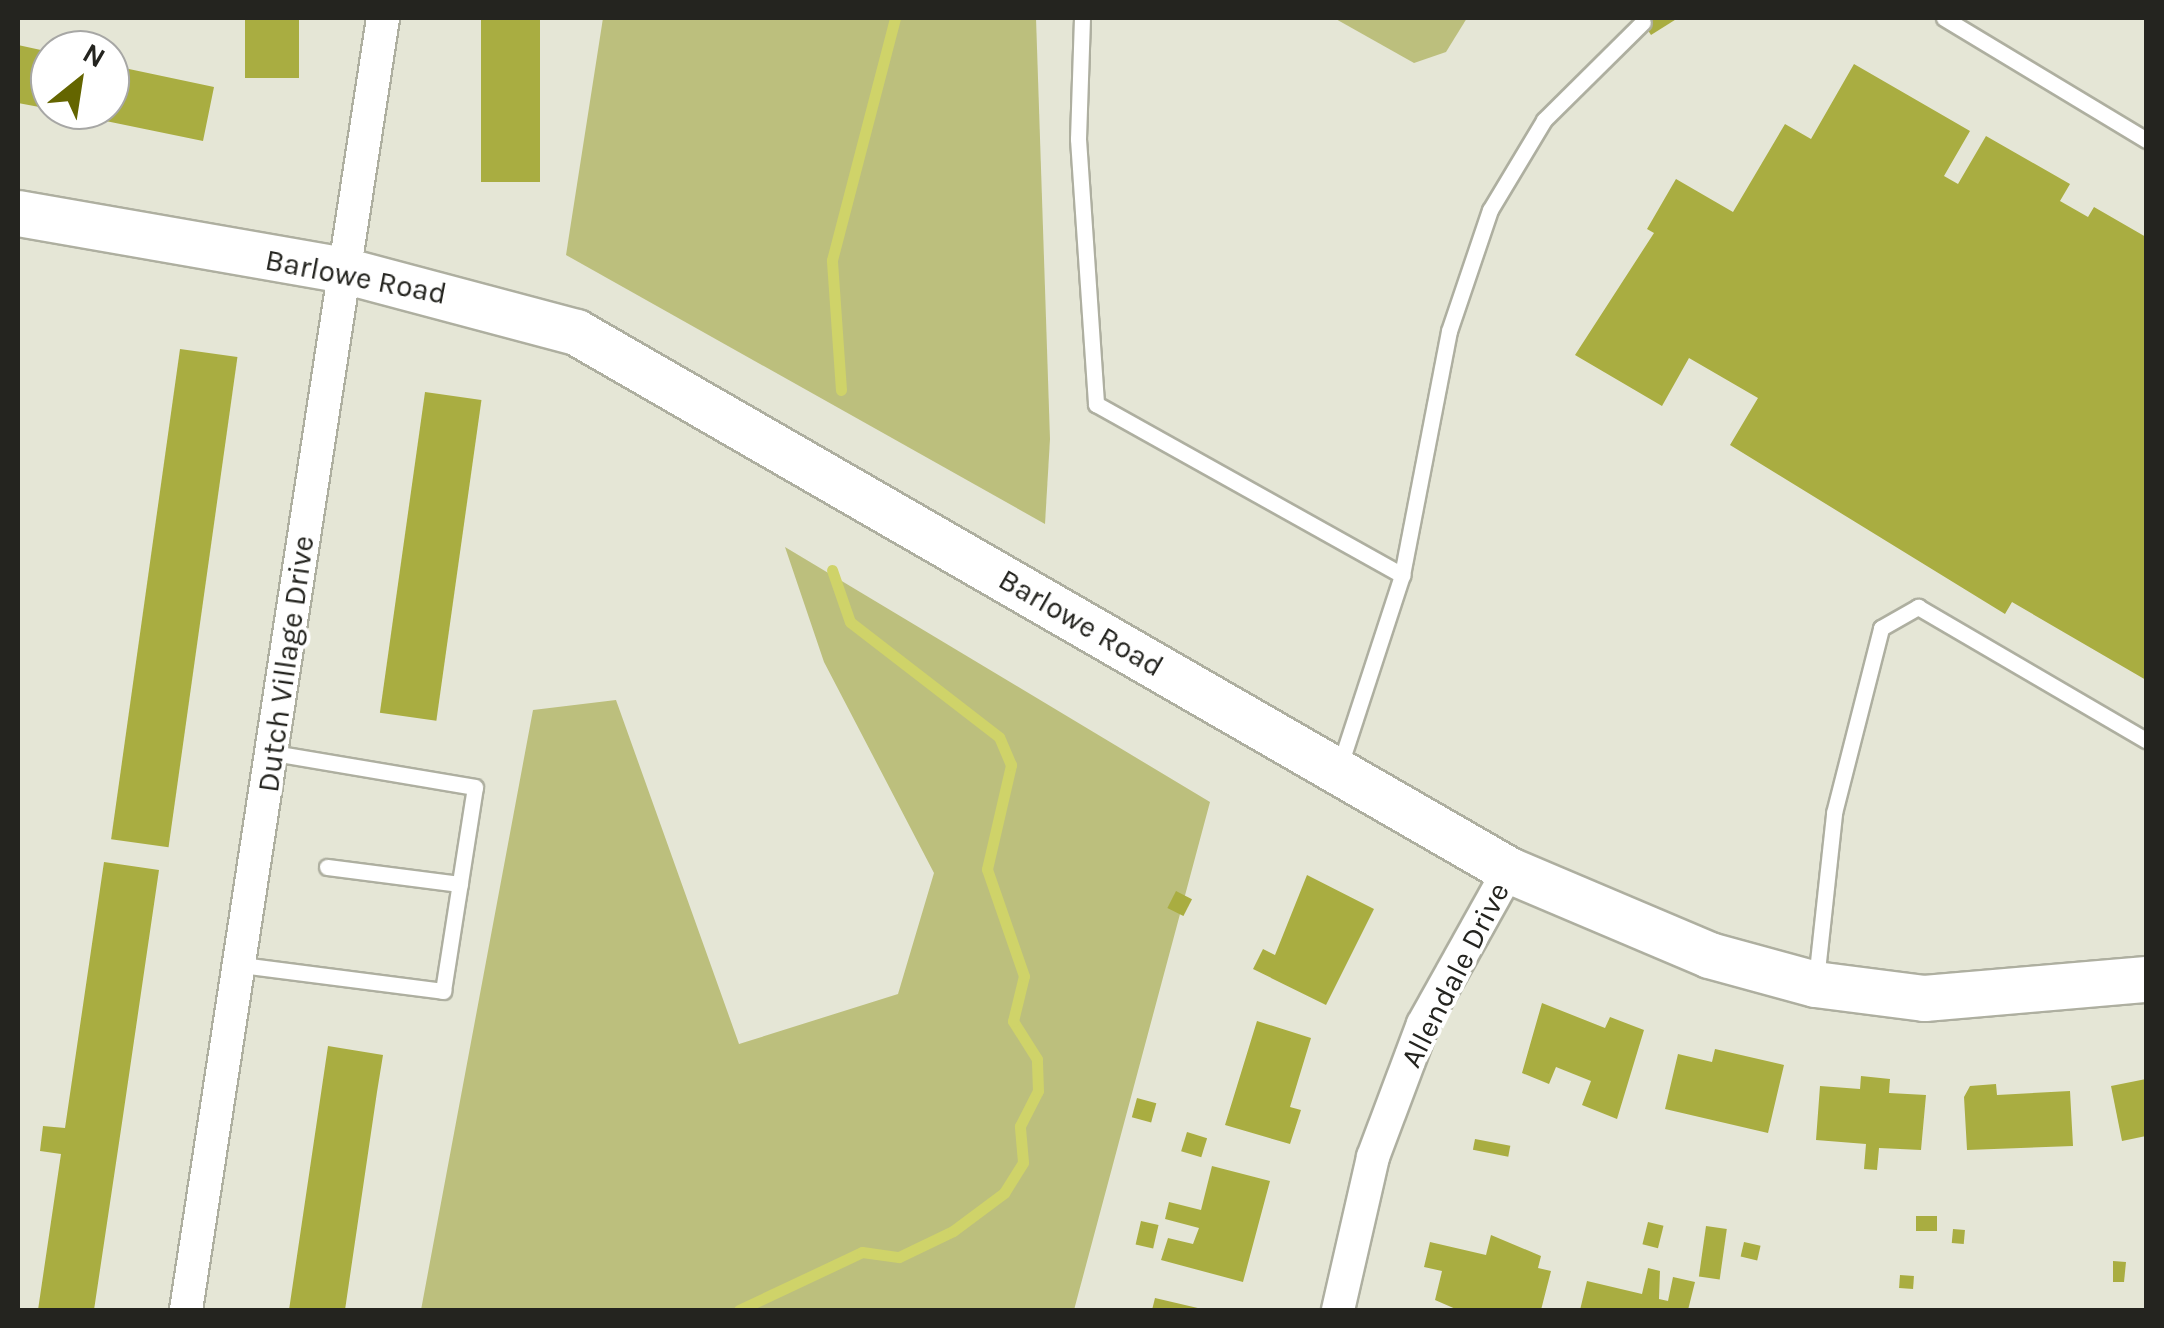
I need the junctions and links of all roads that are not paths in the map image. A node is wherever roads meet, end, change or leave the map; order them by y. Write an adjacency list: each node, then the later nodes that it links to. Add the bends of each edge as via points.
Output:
1 (383, 18): 7 (street, Dutch Village Drive)
2 (1082, 18): 8 (lane, via 1078,139 1096,404)
3 (1944, 18): 5 (lane)
4 (1643, 22): 8 (lane, via 1544,120 1490,210 1450,331)
5 (2146, 140)
6 (18, 212): 7 (street, Barlowe Road)
7 (343, 270): 10 (street, Dutch Village Drive); 11 (street, Barlowe Road, via 576,332)
8 (1402, 575): 11 (lane)
9 (2146, 740): 17 (lane, via 1918,607 1880,628 1834,813)
10 (273, 753): 14 (lane, via 475,786); 15 (street, Dutch Village Drive)
11 (1337, 772): 13 (street, Barlowe Road)
12 (328, 867): 14 (lane)
13 (1509, 870): 17 (street, Barlowe Road, via 1622,924); 19 (street, Allendale Drive, via 1423,1024 1373,1157)
14 (460, 884): 15 (lane, via 443,990)
15 (241, 965): 18 (street, Dutch Village Drive)
16 (2146, 979): 17 (street, Barlowe Road, via 1924,998)
17 (1815, 984)
18 (186, 1310)
19 (1338, 1310)

